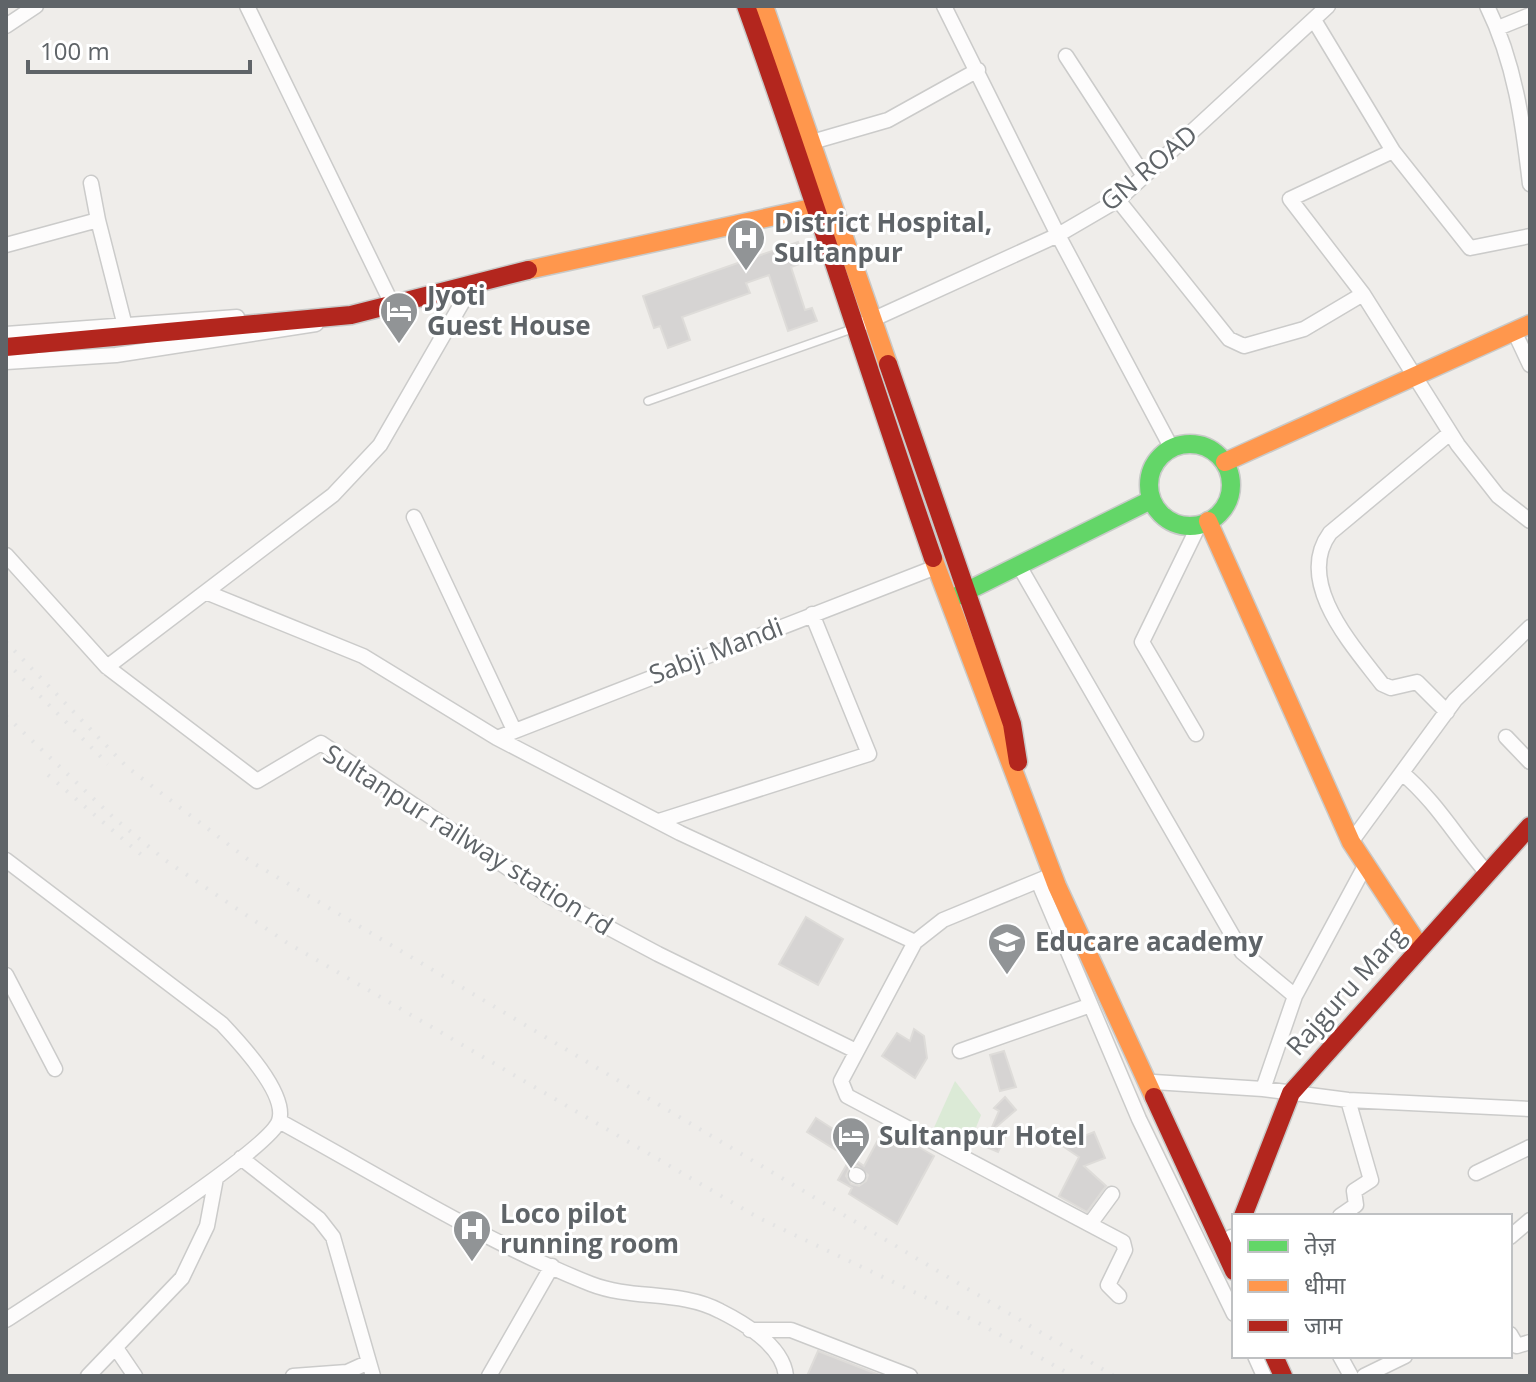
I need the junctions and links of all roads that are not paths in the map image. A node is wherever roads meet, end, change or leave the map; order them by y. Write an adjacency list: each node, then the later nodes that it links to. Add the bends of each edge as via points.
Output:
1 (36, 6): 10 (street)
2 (247, 6): 28 (street)
3 (746, 6): 15 (street)
4 (764, 6): 15 (street)
5 (944, 6): 13 (street)
6 (1328, 6): 9 (street, GN ROAD)
7 (1487, 6): 11 (street)
8 (1530, 15): 11 (street)
9 (1314, 20): 16 (street); 17 (street, GN ROAD)
10 (6, 26)
11 (1498, 28): 14 (street)
12 (1066, 56): 17 (street)
13 (978, 70): 15 (street, via 888,120); 23 (street)
14 (1525, 98): 19 (street)
15 (805, 144): 21 (street); 30 (street)
16 (1393, 151): 24 (street, via 1470,248); 27 (street, via 1290,199)
17 (1144, 176): 20 (street, GN ROAD)
18 (91, 183): 22 (street)
19 (1530, 184)
20 (1118, 200): 23 (street, GN ROAD); 27 (street, via 1229,339 1244,346 1304,329)
21 (816, 207): 26 (street); 32 (street)
22 (98, 220): 25 (street); 31 (street)
23 (1058, 235): 30 (street, GN ROAD); 41 (street)
24 (1530, 236)
25 (6, 245)
26 (474, 282): 28 (street); 51 (street, via 380,445 333,495)
27 (1363, 294): 38 (street)
28 (393, 306): 29 (street)
29 (351, 315): 31 (street, via 318,310); 35 (street); 36 (street, via 302,328 168,348)
30 (872, 320): 32 (street, GN ROAD); 50 (street)
31 (125, 326): 34 (street)
32 (853, 328): 39 (lane); 49 (street)
33 (1522, 328): 37 (street); 38 (street)
34 (6, 334)
35 (6, 347)
36 (6, 362)
37 (1530, 365)
38 (1418, 378): 40 (street); 42 (street)
39 (648, 401)
40 (1450, 433): 45 (street, via 1498,496); 56 (street, via 1330,533 1319,567 1323,592 1382,684 1391,688 1417,682)
41 (1171, 447): 42 (street, via 1191,443 1211,448); 43 (street, via 1156,460 1148,479)
42 (1225, 462): 46 (street, via 1232,481 1229,500 1217,517)
43 (1151, 500): 46 (street, via 1162,516 1180,525); 48 (street)
44 (414, 517): 57 (street)
45 (1530, 521)
46 (1204, 523): 58 (street, via 1142,642); 66 (street)
47 (6, 555): 55 (street, Sultanpur railway station rd)
48 (1018, 564): 50 (street); 74 (street, via 1242,952)
49 (936, 567): 52 (street); 53 (street, Sabji Mandi)
50 (966, 591): 52 (street); 63 (street, via 1012,724)
51 (208, 593): 55 (street); 60 (street, via 363,656)
52 (948, 601): 63 (street)
53 (812, 614): 57 (street, Sabji Mandi); 64 (street, via 869,754)
54 (1530, 627): 56 (street, via 1481,671)
55 (107, 667): 76 (street, Sultanpur railway station rd, via 257,781 321,743 551,897)
56 (1447, 712): 62 (street)
57 (514, 730): 60 (street, Sabji Mandi)
58 (1196, 734)
59 (1506, 737): 61 (street)
60 (497, 738): 64 (street)
61 (1530, 762)
62 (1402, 773): 66 (street); 69 (street, via 1433,802)
63 (1024, 795): 70 (street)
64 (659, 821): 71 (street)
65 (1530, 826): 69 (street, Rajguru Marg)
66 (1351, 842): 68 (street)
67 (6, 860): 84 (street, via 222,1024 250,1053 280,1105)
68 (1365, 866): 72 (street); 74 (street)
69 (1487, 873): 72 (street, Rajguru Marg)
70 (1049, 881): 71 (street, via 943,920); 75 (street); 79 (street, via 1065,880); 97 (street)
71 (915, 942): 76 (street)
72 (1420, 947): 81 (street, Rajguru Marg)
73 (6, 975): 78 (street)
74 (1295, 996): 80 (street)
75 (1088, 1006): 77 (street); 99 (street)
76 (856, 1051): 93 (street, via 841,1081 847,1096)
77 (960, 1051)
78 (55, 1069)
79 (1154, 1082): 80 (street); 95 (street)
80 (1263, 1089): 81 (street)
81 (1291, 1093): 82 (street); 90 (street, Rajguru Marg)
82 (1348, 1100): 83 (street); 91 (street, via 1371,1180 1354,1191 1354,1208)
83 (1529, 1111)
84 (279, 1121): 86 (street); 96 (street)
85 (1530, 1147): 87 (street)
86 (241, 1158): 88 (street); 107 (street, via 319,1219 333,1237)
87 (1476, 1173)
88 (216, 1178): 100 (street); 104 (street, via 207,1226 182,1278)
89 (1112, 1194): 93 (street)
90 (1244, 1214)
91 (1344, 1214)
92 (1530, 1220): 94 (street)
93 (1090, 1224): 98 (street, via 1126,1246 1108,1285)
94 (1512, 1235)
95 (1232, 1238)
96 (552, 1266): 101 (street, via 620,1294 700,1302); 111 (street)
97 (1232, 1267)
98 (1119, 1296)
99 (1232, 1310)
100 (6, 1320)
101 (750, 1330): 112 (street, via 779,1353); 113 (street, via 791,1330)
102 (1512, 1337): 103 (street, via 1517,1346)
103 (1530, 1342)
104 (116, 1348): 108 (street); 109 (street)
105 (1341, 1358): 114 (street)
106 (1401, 1358): 115 (street)
107 (371, 1369): 110 (street)
108 (88, 1376)
109 (135, 1376)
110 (293, 1376)
111 (489, 1376)
112 (786, 1376)
113 (910, 1376)
114 (1351, 1376)
115 (1364, 1376)

